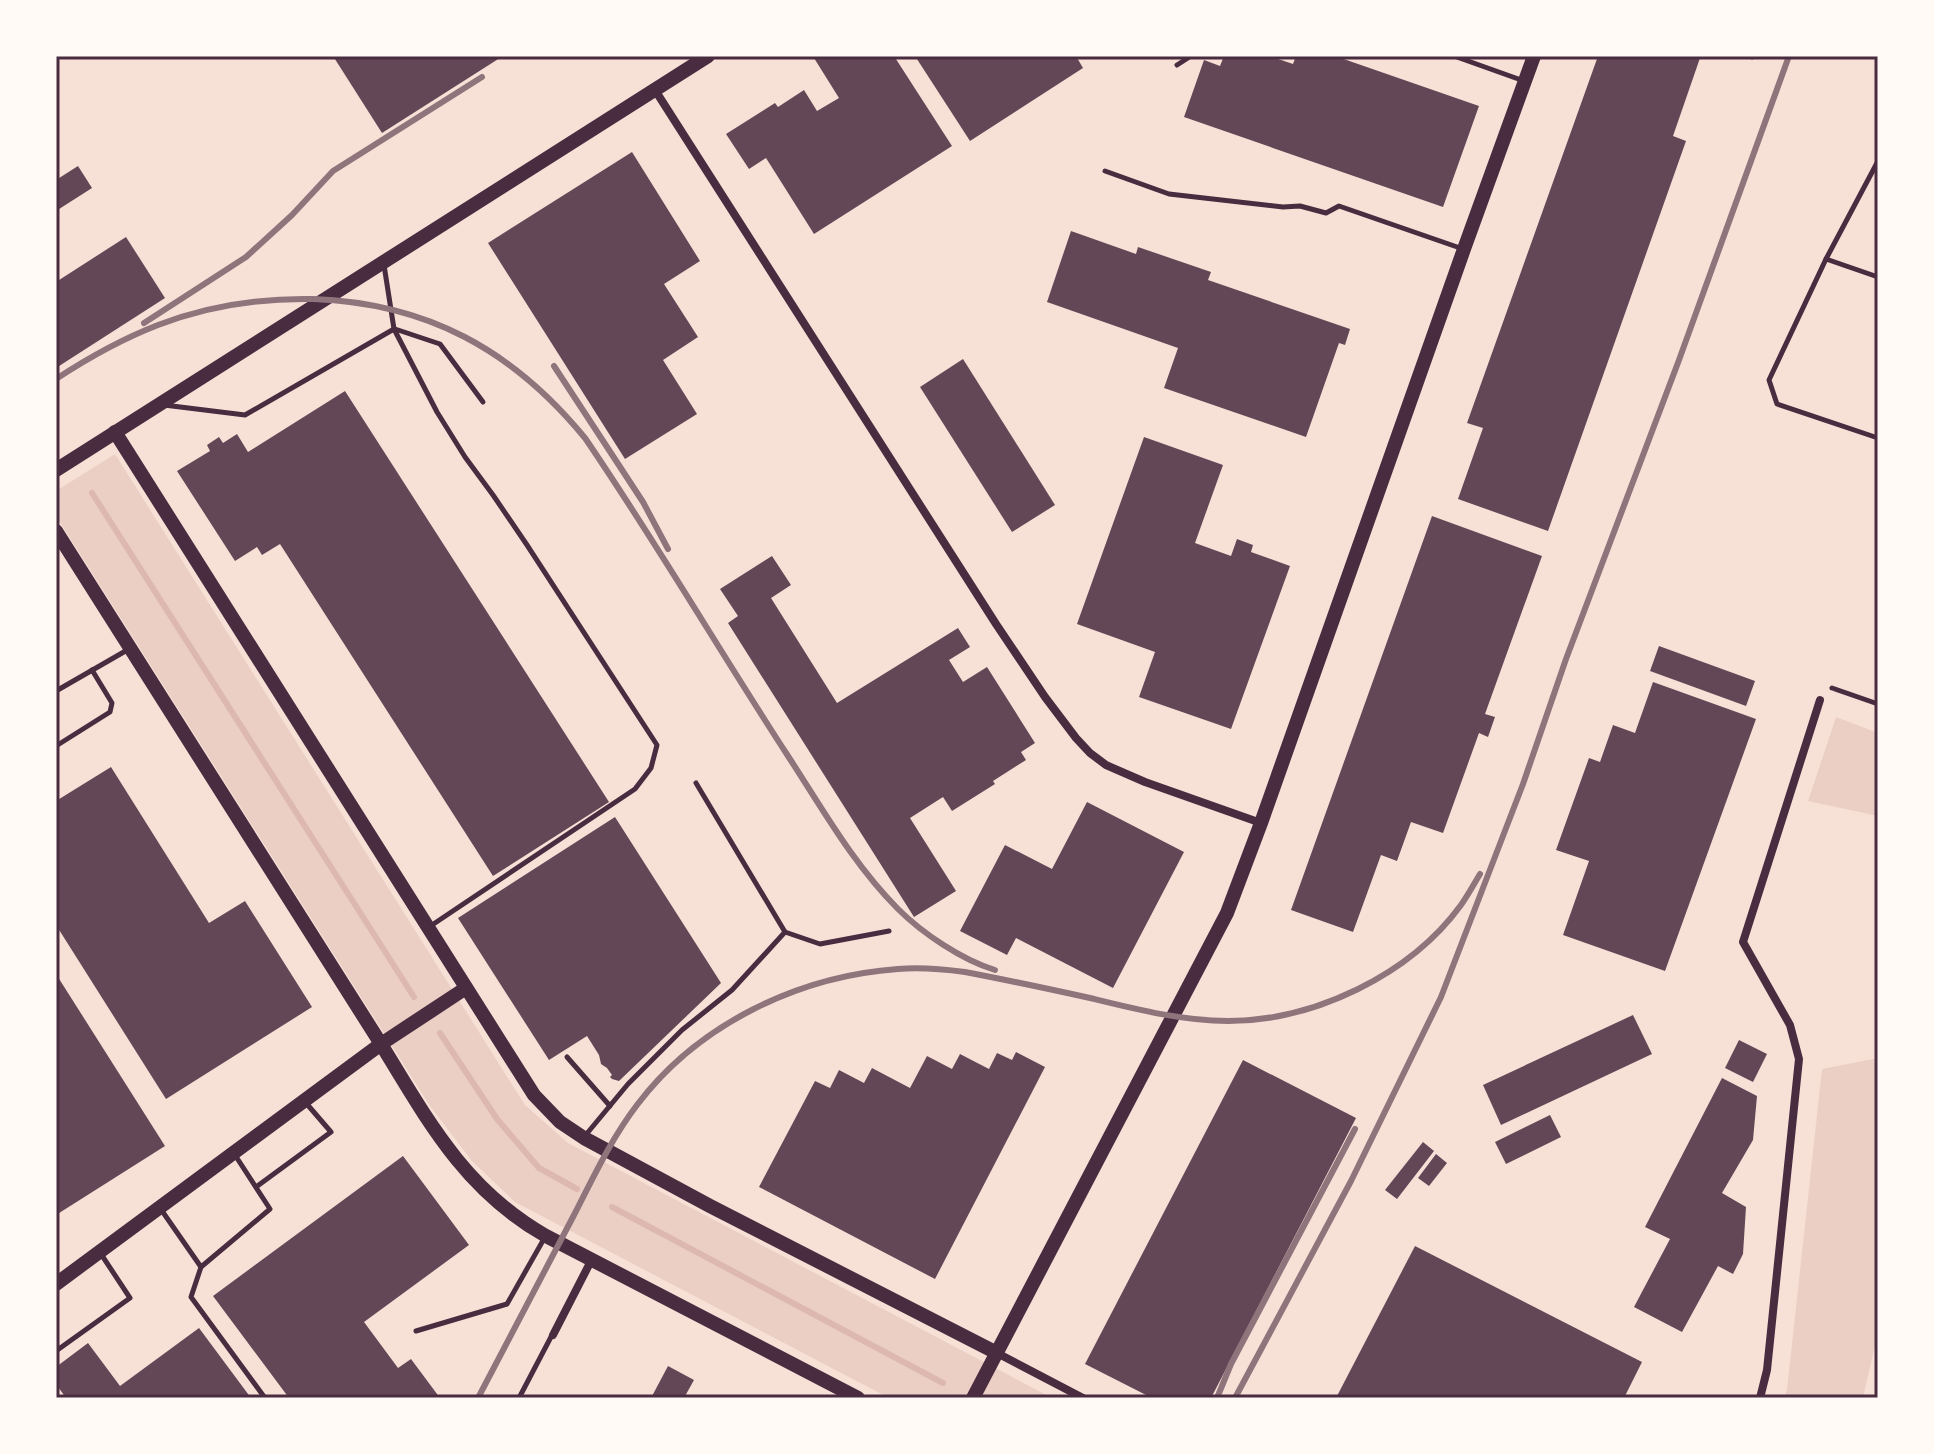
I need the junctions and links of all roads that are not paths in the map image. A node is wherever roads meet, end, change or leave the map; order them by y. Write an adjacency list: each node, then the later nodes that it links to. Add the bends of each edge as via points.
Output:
1 (708, 56): 7 (street)
2 (1191, 56): 5 (lane)
3 (1454, 56): 6 (lane)
4 (1534, 56): 6 (street)
5 (1177, 65)
6 (1525, 81): 10 (street)
7 (655, 90): 12 (street); 29 (street, via 996,624 1076,738 1106,765)
8 (1878, 161): 11 (lane)
9 (1105, 171): 10 (lane, via 1169,194 1326,213 1339,206)
10 (1464, 249): 29 (street)
11 (1826, 259): 13 (lane); 18 (lane, via 1769,380 1777,404)
12 (384, 262): 14 (lane); 16 (street)
13 (1878, 277)
14 (394, 329): 15 (lane, via 440,344); 16 (lane, via 245,415); 30 (lane, via 458,446 657,745 651,768 635,789)
15 (483, 402)
16 (159, 405): 17 (street)
17 (115, 432): 19 (street); 30 (street)
18 (1878, 438)
19 (56, 470)
20 (56, 531): 21 (street)
21 (130, 648): 22 (lane); 34 (street)
22 (92, 670): 24 (lane); 27 (lane, via 112,703 110,712)
23 (1832, 688): 26 (lane)
24 (56, 691)
25 (1820, 700): 56 (street, via 1743,942 1790,1025 1799,1059)
26 (1878, 704)
27 (56, 746)
28 (696, 783): 32 (lane)
29 (1261, 823): 50 (street, via 1227,913)
30 (428, 927): 33 (street)
31 (889, 931): 32 (lane, via 820,944)
32 (785, 932): 37 (lane)
33 (466, 988): 34 (street); 38 (street, via 534,1095)
34 (381, 1044): 36 (street); 42 (street, via 456,1161 506,1210)
35 (567, 1057): 37 (lane)
36 (304, 1101): 39 (street); 40 (lane, via 331,1132)
37 (610, 1106): 38 (lane)
38 (584, 1138): 50 (street)
39 (234, 1153): 40 (lane); 41 (street)
40 (256, 1187): 45 (lane, via 270,1209)
41 (160, 1207): 43 (street); 45 (lane)
42 (546, 1236): 44 (street); 47 (lane, via 507,1304)
43 (100, 1251): 46 (street); 49 (lane, via 130,1298)
44 (592, 1259): 48 (street); 53 (street)
45 (201, 1267): 51 (lane, via 191,1297)
46 (56, 1284)
47 (416, 1331)
48 (553, 1335): 52 (lane)
49 (56, 1351)
50 (997, 1353): 54 (street); 55 (street)
51 (265, 1398)
52 (519, 1398)
53 (858, 1398)
54 (973, 1398)
55 (1083, 1398)
56 (1760, 1398)

